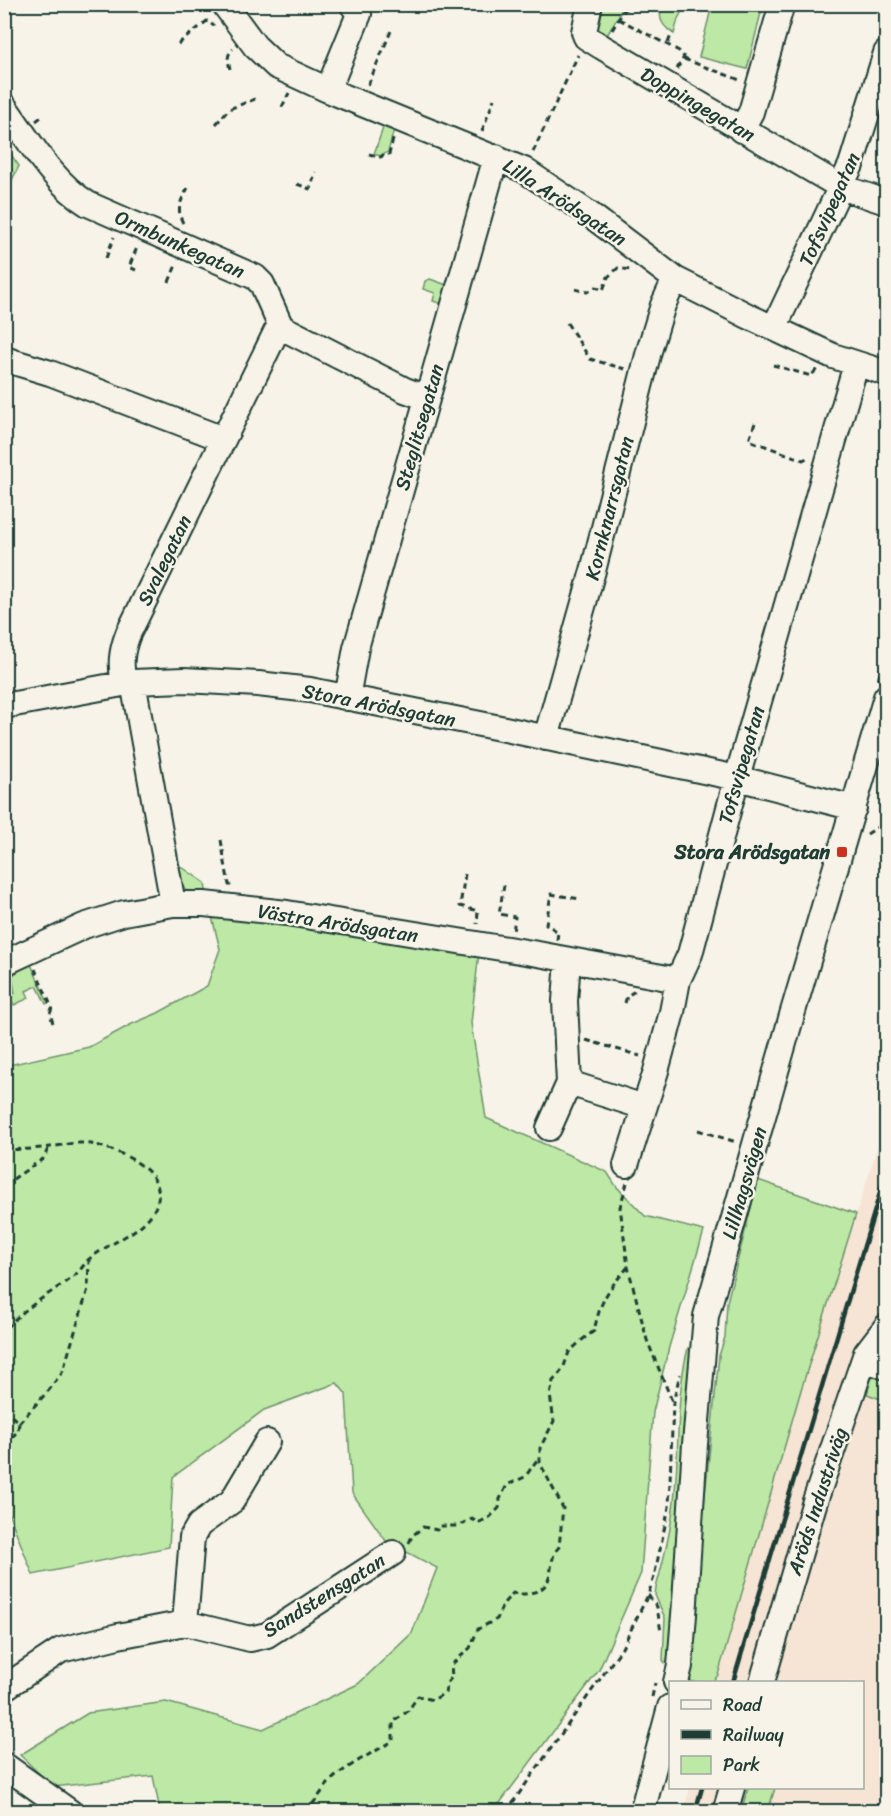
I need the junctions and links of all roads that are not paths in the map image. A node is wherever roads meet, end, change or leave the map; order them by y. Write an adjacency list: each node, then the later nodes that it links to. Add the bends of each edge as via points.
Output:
1 (224, 4): 6 (street, Lilla Arödsgatan, via 255,46 276,66)
2 (352, 4): 6 (street, via 359,14)
3 (590, 4): 8 (street, Doppingegatan, via 584,32 594,42)
4 (782, 4): 8 (street, via 759,87)
5 (886, 52): 10 (street, Tofsvipegatan, via 852,165)
6 (328, 90): 9 (street, Lilla Arödsgatan)
7 (4, 106): 13 (street, Ormbunkegatan, via 73,194 255,277)
8 (741, 130): 10 (street, Doppingegatan)
9 (486, 153): 12 (street, Lilla Arödsgatan, via 524,170); 18 (street, Steglitsegatan)
10 (841, 187): 11 (street, Doppingegatan); 14 (street, Tofsvipegatan)
11 (886, 202)
12 (675, 279): 14 (street, Lilla Arödsgatan); 24 (street, Kornknarrsgatan, via 663,305 643,374)
13 (281, 327): 18 (street); 19 (street, Svalegatan)
14 (774, 328): 16 (street, Lilla Arödsgatan)
15 (4, 359): 19 (street, via 50,372)
16 (856, 364): 17 (street, Lilla Arödsgatan); 25 (street, Tofsvipegatan)
17 (886, 373)
18 (427, 398): 22 (street, Steglitsegatan, via 356,648)
19 (223, 439): 20 (street, Svalegatan, via 121,652 120,663)
20 (128, 683): 22 (street, Stora Arödsgatan, via 184,680 258,684); 23 (street, Stora Arödsgatan); 27 (street, Svalegatan)
21 (886, 697): 26 (street, Lillhagsvägen)
22 (347, 698): 24 (street, Stora Arödsgatan)
23 (4, 706)
24 (546, 738): 25 (street, Stora Arödsgatan)
25 (737, 778): 26 (street, Stora Arödsgatan); 30 (street, Tofsvipegatan, via 690,954)
26 (854, 808): 41 (street, Lillhagsvägen, via 706,1316 680,1666)
27 (173, 904): 28 (street, Västra Arödsgatan, via 286,914); 29 (street, Västra Arödsgatan, via 106,918)
28 (561, 959): 30 (street, Västra Arödsgatan); 31 (street)
29 (4, 963)
30 (678, 980): 32 (street, Tofsvipegatan)
31 (569, 1083): 32 (street); 33 (street)
32 (644, 1107): 34 (street, Tofsvipegatan)
33 (549, 1128)
34 (626, 1165)
35 (886, 1327): 36 (street, Aröds Industriväg)
36 (864, 1359): 37 (street); 42 (street, Aröds Industriväg, via 815,1501)
37 (886, 1367)
38 (267, 1442): 40 (street, via 232,1501 199,1525 192,1537)
39 (393, 1553): 40 (street, Sandstensgatan, via 267,1635 250,1639)
40 (185, 1623): 43 (street, Sandstensgatan, via 62,1650)
41 (666, 1678)
42 (763, 1681)
43 (4, 1688)
44 (661, 1706): 48 (street)
45 (4, 1765): 47 (street)
46 (732, 1789): 49 (street)
47 (70, 1812)
48 (642, 1812)
49 (725, 1812)

